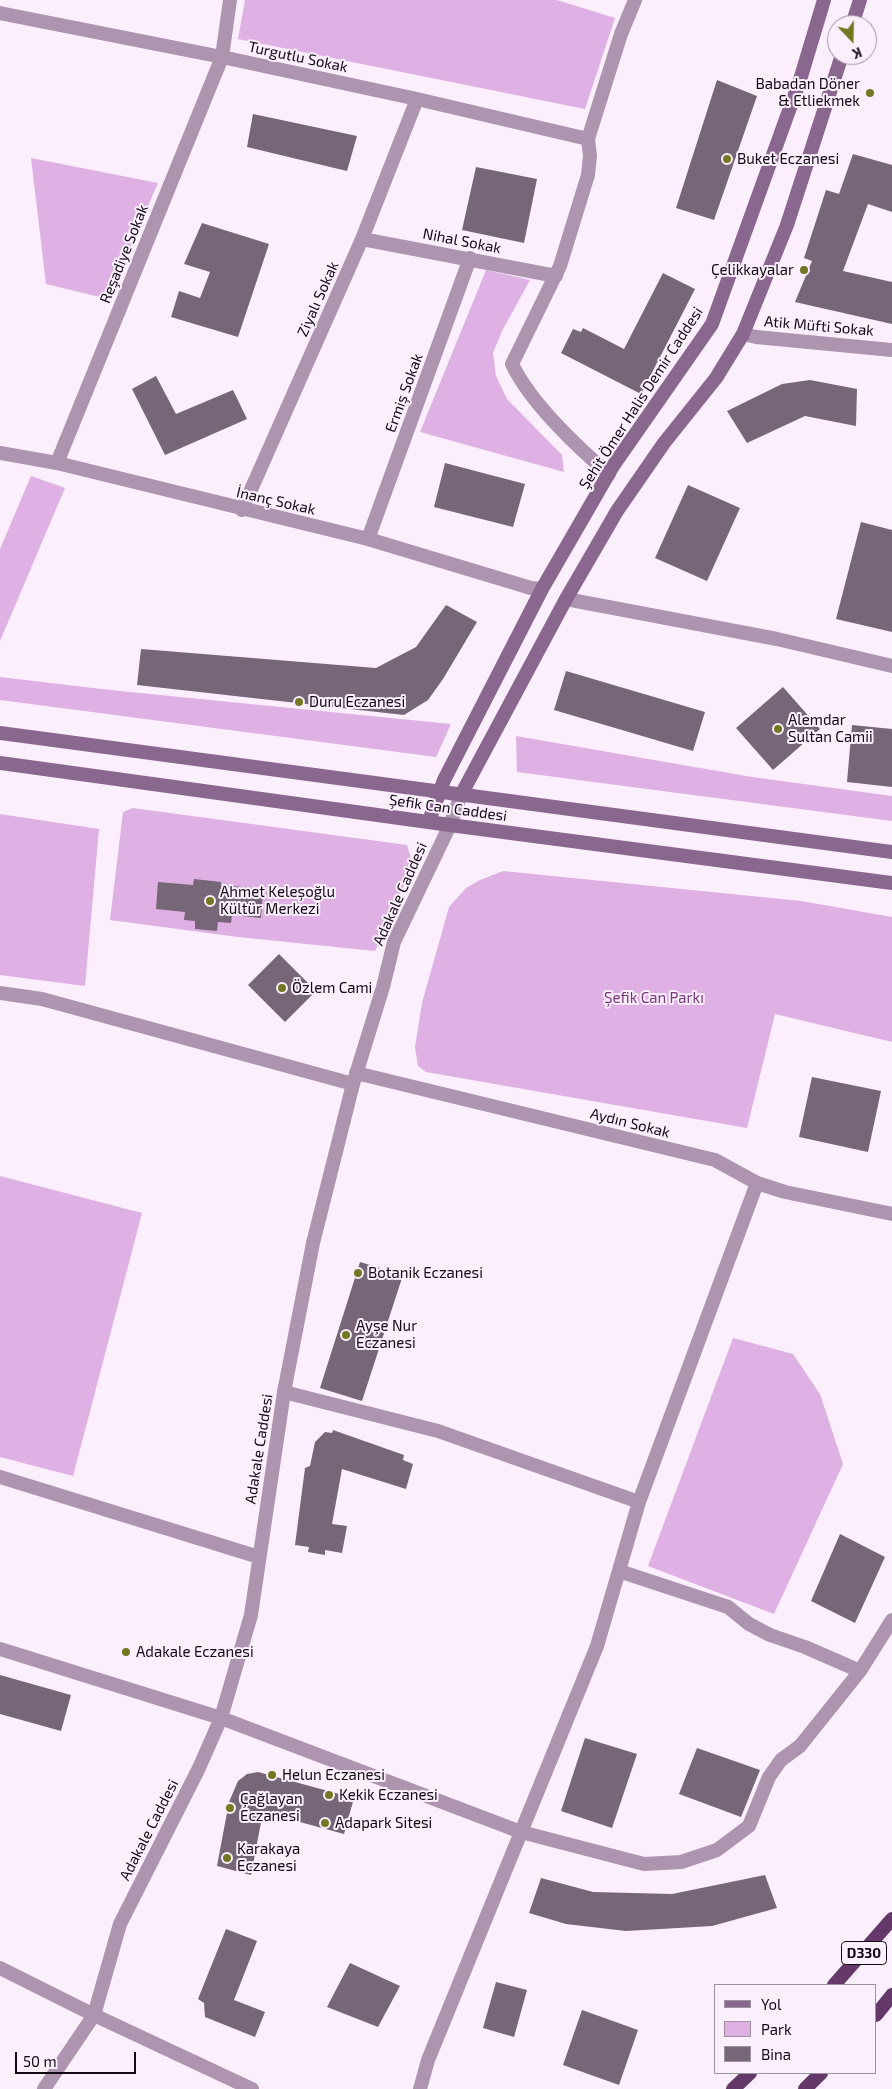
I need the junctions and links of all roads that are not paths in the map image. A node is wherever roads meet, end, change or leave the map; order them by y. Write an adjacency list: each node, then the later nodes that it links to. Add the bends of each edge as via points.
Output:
1 (230, 0): 7 (street, Reşadiye Sokak)
2 (635, 0): 10 (street)
3 (824, 0): 18 (main road, Şehit Ömer Halis Demir Caddesi, via 800,80 712,324)
4 (860, 0): 6 (main road)
5 (0, 14): 7 (street, Turgutlu Sokak)
6 (855, 15)
7 (222, 57): 9 (street, Turgutlu Sokak); 17 (street, Reşadiye Sokak)
8 (839, 65): 14 (main road, via 786,225)
9 (417, 98): 10 (street, Turgutlu Sokak); 11 (street, Ziyalı Sokak)
10 (588, 139): 13 (street, via 588,175)
11 (362, 239): 12 (street, Nihal Sokak); 19 (street, Ziyalı Sokak)
12 (470, 258): 13 (street, Nihal Sokak); 20 (street, Ermiş Sokak)
13 (556, 276): 18 (street, via 512,364 521,382 545,411)
14 (743, 334): 15 (street, Atik Müfti Sokak); 22 (main road, via 716,378 664,443 617,511)
15 (892, 350)
16 (0, 453): 17 (street, İnanç Sokak)
17 (57, 463): 19 (street, İnanç Sokak)
18 (609, 474): 21 (main road, Şehit Ömer Halis Demir Caddesi)
19 (242, 510): 20 (street, İnanç Sokak)
20 (368, 539): 21 (street, İnanç Sokak)
21 (542, 589): 26 (main road, Şehit Ömer Halis Demir Caddesi)
22 (566, 598): 23 (street, via 777,639); 27 (main road)
23 (892, 666)
24 (0, 733): 26 (main road, Şefik Can Caddesi)
25 (0, 763): 28 (main road, Şefik Can Caddesi)
26 (440, 791): 27 (main road, Şefik Can Caddesi); 28 (main road, Şehit Ömer Halis Demir Caddesi)
27 (461, 795): 29 (street, Adakale Caddesi); 30 (main road, Şefik Can Caddesi)
28 (429, 821): 29 (main road, Şefik Can Caddesi)
29 (450, 825): 31 (main road, Şefik Can Caddesi); 33 (street, Adakale Caddesi, via 394,942)
30 (892, 852)
31 (892, 883)
32 (0, 993): 33 (street, Aydın Sokak, via 42,999)
33 (354, 1078): 34 (street, Aydın Sokak, via 715,1160); 38 (street, Adakale Caddesi, via 314,1243)
34 (757, 1183): 35 (street, Aydın Sokak); 40 (street)
35 (874, 1210): 36 (street, Aydın Sokak); 37 (street)
36 (892, 1214)
37 (892, 1225)
38 (284, 1392): 40 (street, via 438,1431); 41 (street, Adakale Caddesi)
39 (0, 1477): 41 (street)
40 (639, 1502): 42 (street)
41 (259, 1557): 46 (street, Adakale Caddesi, via 251,1615)
42 (619, 1571): 45 (street, via 728,1607 770,1635); 47 (street, via 596,1646)
43 (892, 1620): 45 (street)
44 (0, 1649): 46 (street)
45 (860, 1671): 47 (street, via 800,1746 781,1760 769,1777 749,1826 717,1850 681,1862 644,1864)
46 (221, 1718): 47 (street); 53 (street, Adakale Caddesi, via 200,1768 120,1924)
47 (521, 1832): 58 (street, via 428,2060)
48 (892, 1919): 50 (highway, D330)
49 (0, 1968): 53 (street)
50 (835, 1984)
51 (892, 1995): 52 (highway)
52 (877, 2014)
53 (94, 2015): 56 (street, Adakale Caddesi); 57 (street)
54 (749, 2074): 59 (highway)
55 (820, 2074): 60 (highway)
56 (44, 2089)
57 (252, 2089)
58 (420, 2089)
59 (733, 2089)
60 (805, 2089)

